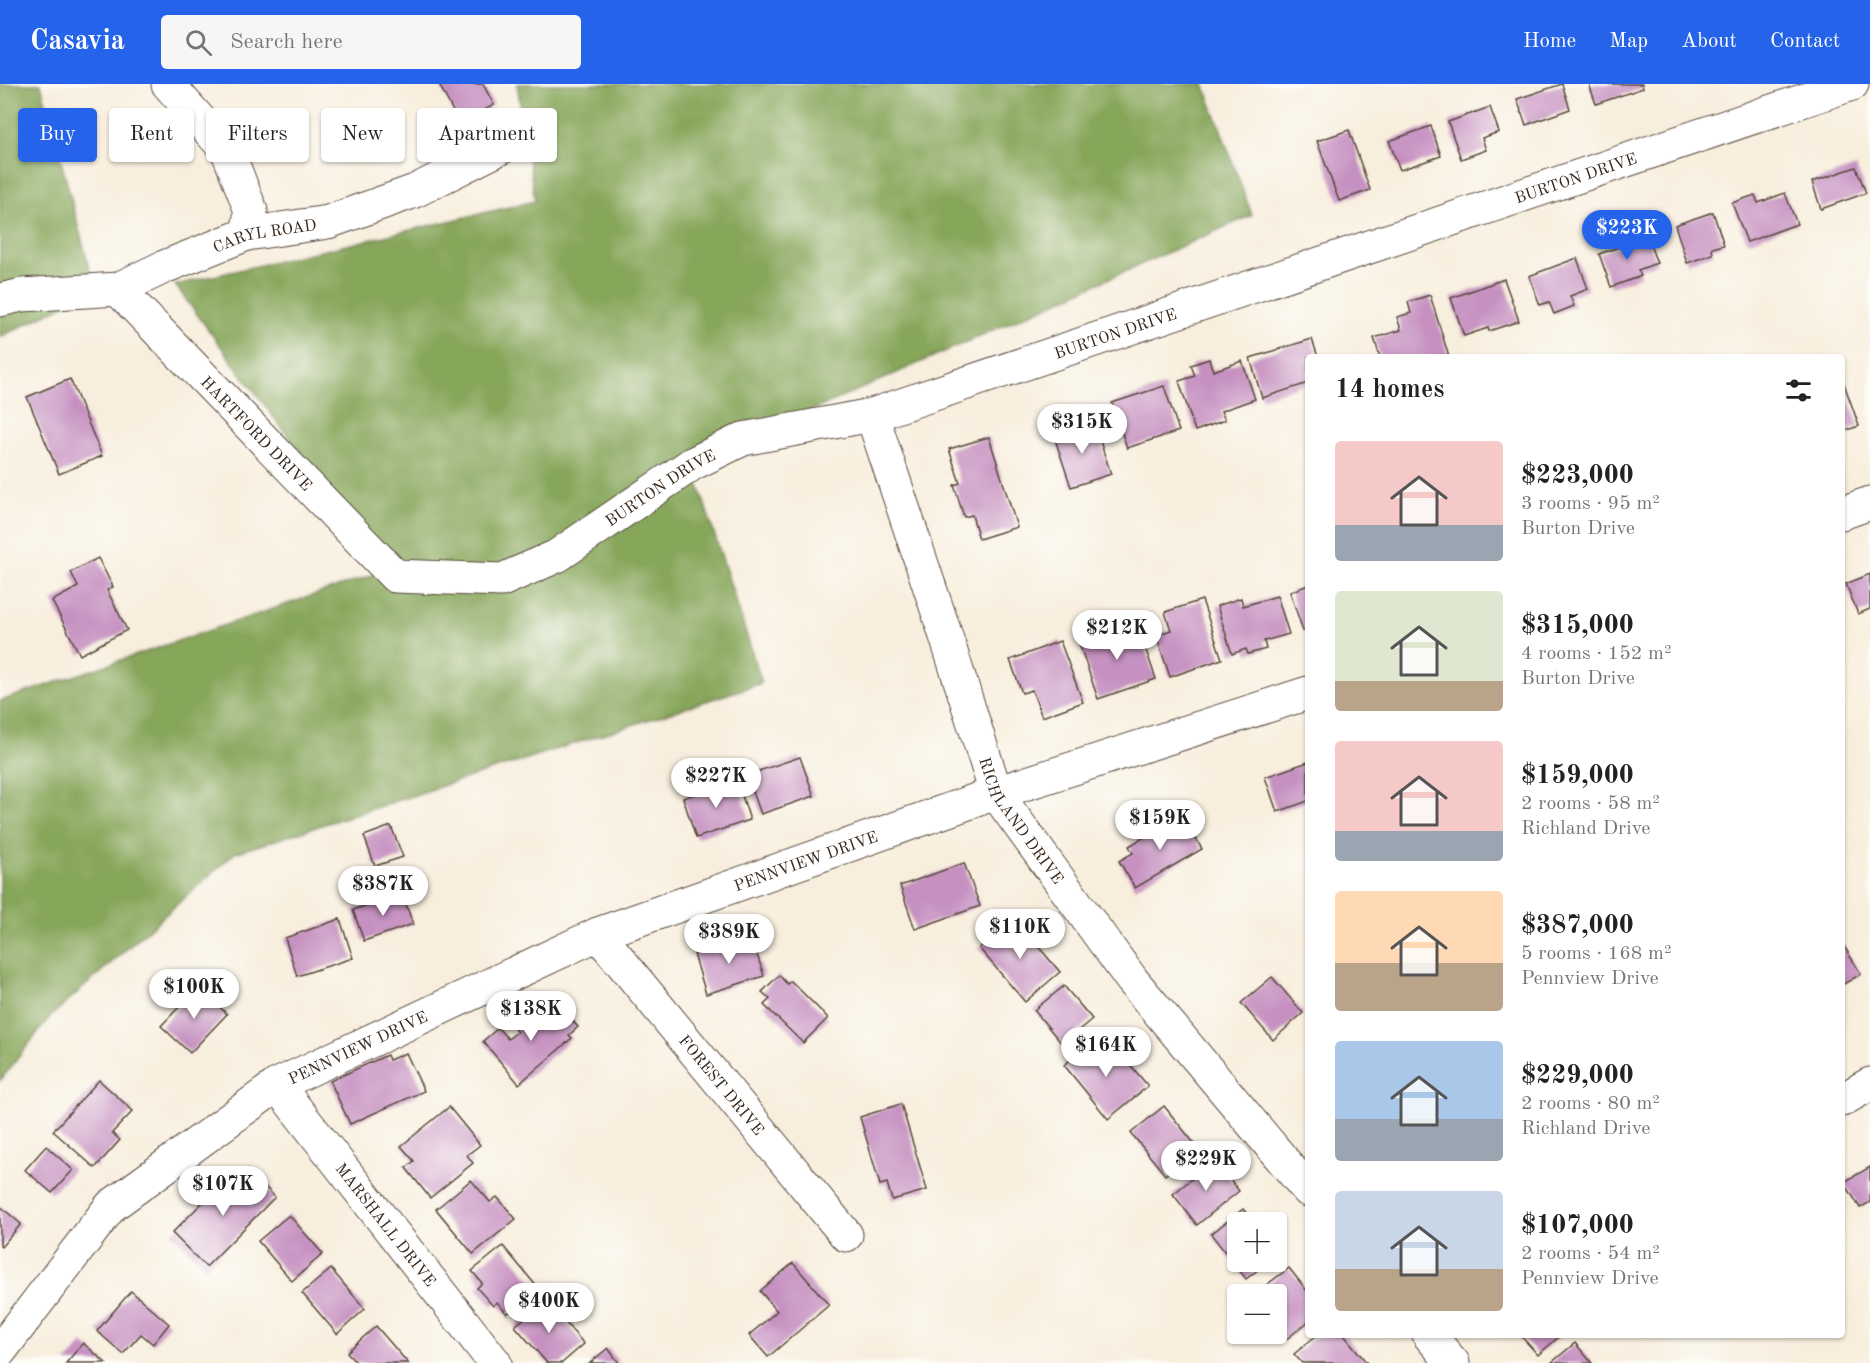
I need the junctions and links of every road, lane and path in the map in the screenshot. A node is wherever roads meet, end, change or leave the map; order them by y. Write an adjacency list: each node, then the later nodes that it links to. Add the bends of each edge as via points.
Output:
1 (168, 84): 4 (street, via 228,152 251,211)
2 (1852, 84): 7 (street, BURTON DRIVE)
3 (472, 162): 4 (street, CARYL ROAD, via 415,191 328,222)
4 (247, 234): 5 (street, CARYL ROAD)
5 (118, 289): 6 (street, CARYL ROAD); 10 (street, HARTFORD DRIVE)
6 (0, 300)
7 (872, 415): 10 (street, BURTON DRIVE, via 743,439 692,464 557,556 502,580); 12 (street, RICHLAND DRIVE)
8 (1870, 503): 9 (street)
9 (1845, 512)
10 (395, 576)
11 (1305, 694): 12 (street, PENNVIEW DRIVE)
12 (996, 793): 13 (street, PENNVIEW DRIVE); 17 (street, RICHLAND DRIVE, via 1132,980)
13 (598, 934): 15 (street, PENNVIEW DRIVE); 18 (street, FOREST DRIVE)
14 (1870, 1084): 16 (street)
15 (277, 1085): 20 (street, PENNVIEW DRIVE, via 111,1206); 21 (street, MARSHALL DRIVE)
16 (1845, 1098)
17 (1305, 1186)
18 (846, 1235)
19 (1432, 1338): 22 (street)
20 (0, 1351)
21 (495, 1363)
22 (1453, 1363)

